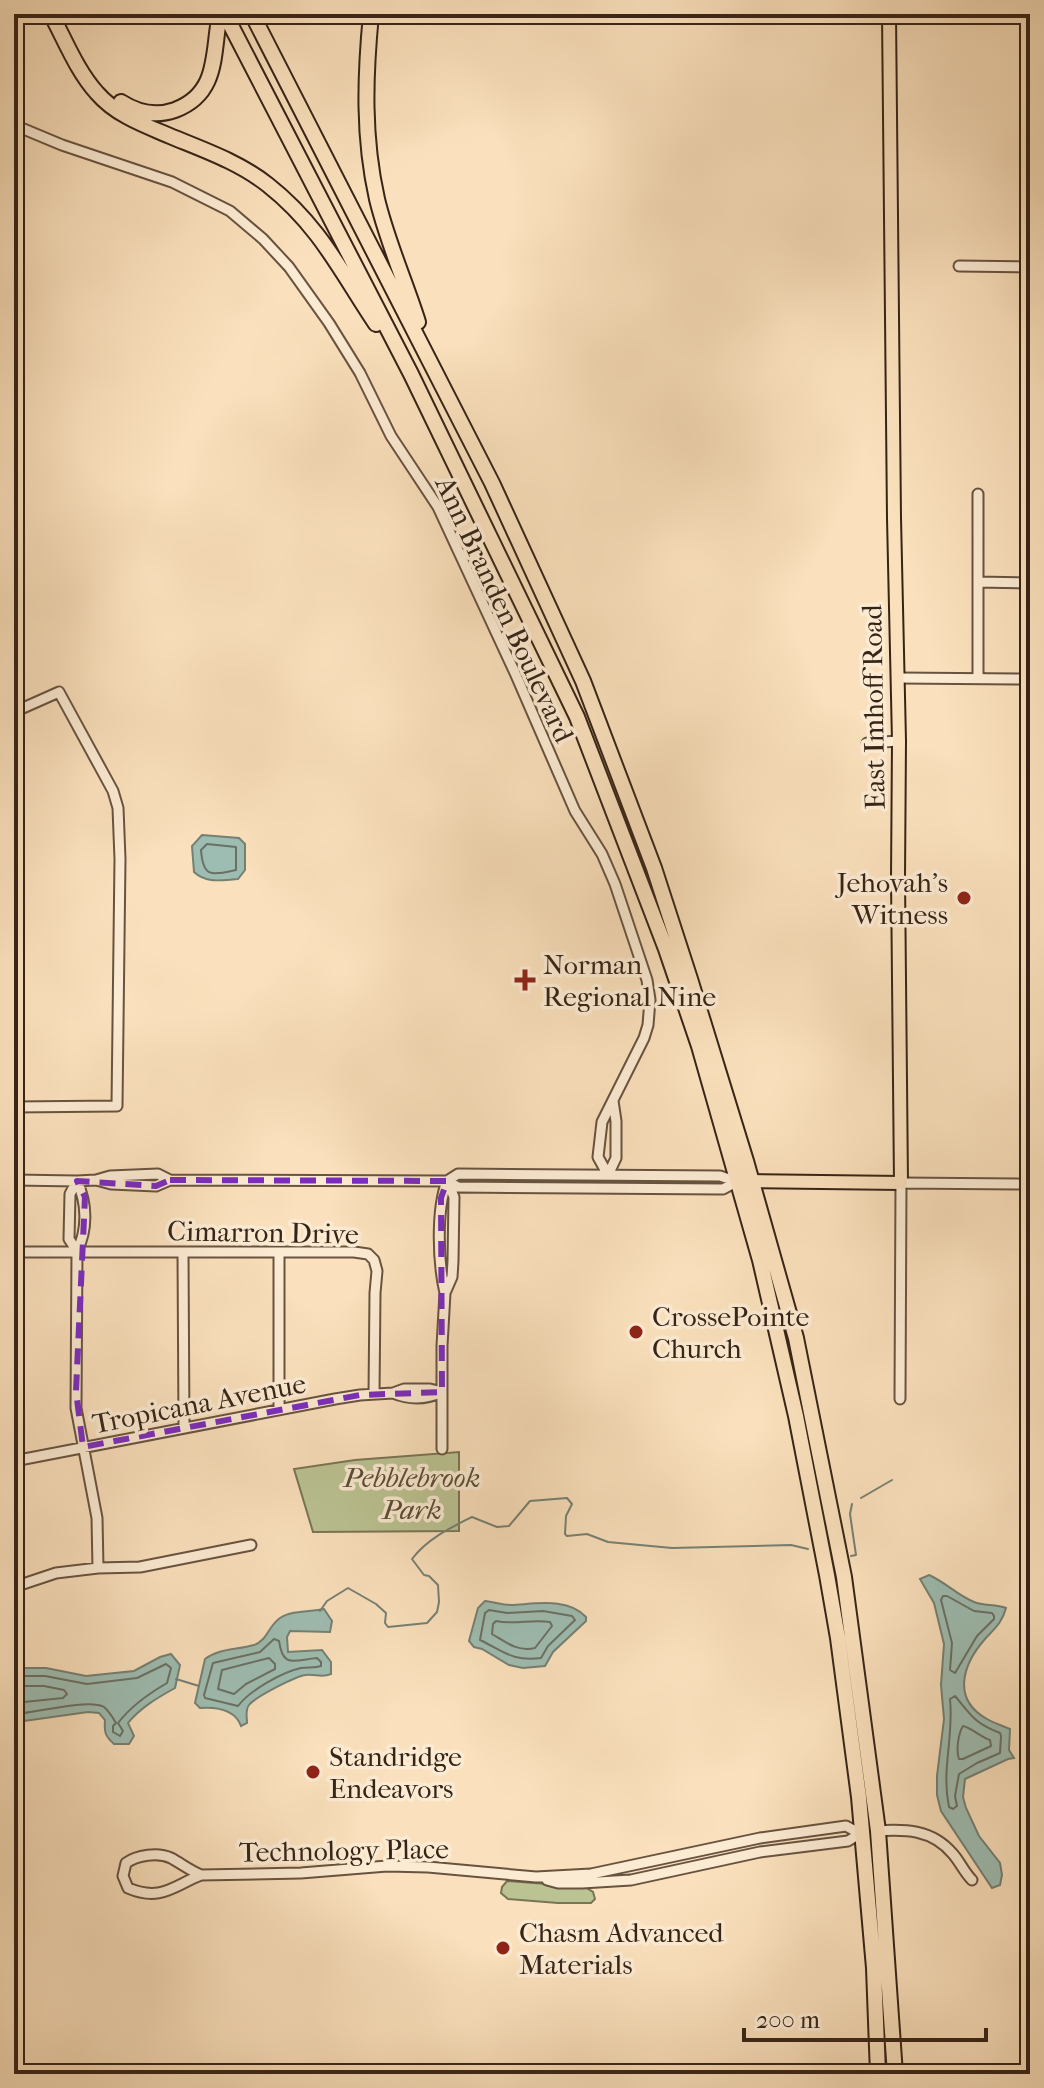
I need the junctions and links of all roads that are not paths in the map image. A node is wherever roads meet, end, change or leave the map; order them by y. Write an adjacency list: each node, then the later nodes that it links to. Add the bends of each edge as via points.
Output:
1 (51, 14): 13 (highway, via 87,81 109,105 246,170 300,214 337,260)
2 (60, 14): 3 (highway, via 107,92 135,111 157,114 182,107 206,85)
3 (222, 14): 13 (highway)
4 (252, 14): 12 (highway)
5 (296, 14): 6 (highway)
6 (321, 14)
7 (371, 14): 12 (highway, via 366,118 373,178)
8 (889, 14): 17 (main road, East Imhoff Road)
9 (14, 125): 23 (street, Ann Branden Boulevard, via 172,182 230,211 289,267 360,373 391,436 438,507 575,811 615,884 650,1000 644,1038)
10 (959, 266): 11 (street)
11 (1030, 267)
12 (430, 361): 29 (highway, via 506,512 597,715 659,882)
13 (411, 374): 29 (highway, via 577,717 666,949)
14 (978, 494): 15 (street)
15 (978, 582): 16 (street); 18 (street)
16 (1030, 583)
17 (898, 678): 18 (street); 21 (main road, East Imhoff Road)
18 (978, 678): 19 (street)
19 (1029, 679)
20 (14, 712): 24 (street, via 59,692 113,791 120,859 117,1106)
21 (899, 741): 22 (street); 30 (main road, East Imhoff Road)
22 (867, 743)
23 (613, 1101): 25 (street, Ann Branden Boulevard, via 616,1158); 25 (street, Ann Branden Boulevard, via 599,1139 598,1157)
24 (14, 1107)
25 (608, 1175): 28 (street, via 458,1174); 29 (street, via 720,1176)
26 (14, 1180): 27 (street)
27 (77, 1181): 28 (street, via 156,1186 170,1180); 32 (street, via 85,1210 84,1237); 32 (street, via 70,1194 69,1239)
28 (447, 1181): 29 (street, via 458,1187 709,1189); 36 (street, via 441,1198)
29 (741, 1181): 30 (main road); 47 (highway, via 796,1338 844,1577); 48 (highway, via 820,1534 838,1638)
30 (901, 1183): 31 (street); 38 (street, East Imhoff Road)
31 (1030, 1184)
32 (77, 1251): 33 (street, Cimarron Drive); 34 (street, Cimarron Drive); 41 (street, via 76,1408)
33 (14, 1252)
34 (183, 1252): 35 (street, Cimarron Drive); 40 (street)
35 (279, 1253): 37 (street, Cimarron Drive, via 371,1256 377,1271); 39 (street)
36 (442, 1392): 37 (street, Tropicana Avenue, via 404,1389); 42 (street)
37 (374, 1394): 39 (street, Tropicana Avenue)
38 (900, 1399)
39 (279, 1410): 40 (street, Tropicana Avenue)
40 (184, 1428): 41 (street, Tropicana Avenue)
41 (83, 1447): 43 (street, Tropicana Avenue); 45 (street, via 97,1518)
42 (442, 1449)
43 (14, 1461)
44 (251, 1545): 45 (street, via 140,1567)
45 (98, 1568): 46 (street, via 56,1573)
46 (14, 1587)
47 (878, 1831): 48 (street, Technology Place); 50 (street, Technology Place, via 903,1829 932,1837); 52 (highway)
48 (860, 1833): 49 (street, Technology Place, via 846,1826 760,1838 607,1872 536,1877 387,1866); 51 (highway)
49 (201, 1875): 49 (street, Technology Place, via 165,1856 143,1856 126,1863 123,1876 128,1888 148,1894 167,1892)
50 (972, 1880)
51 (878, 2074)
52 (895, 2074)

